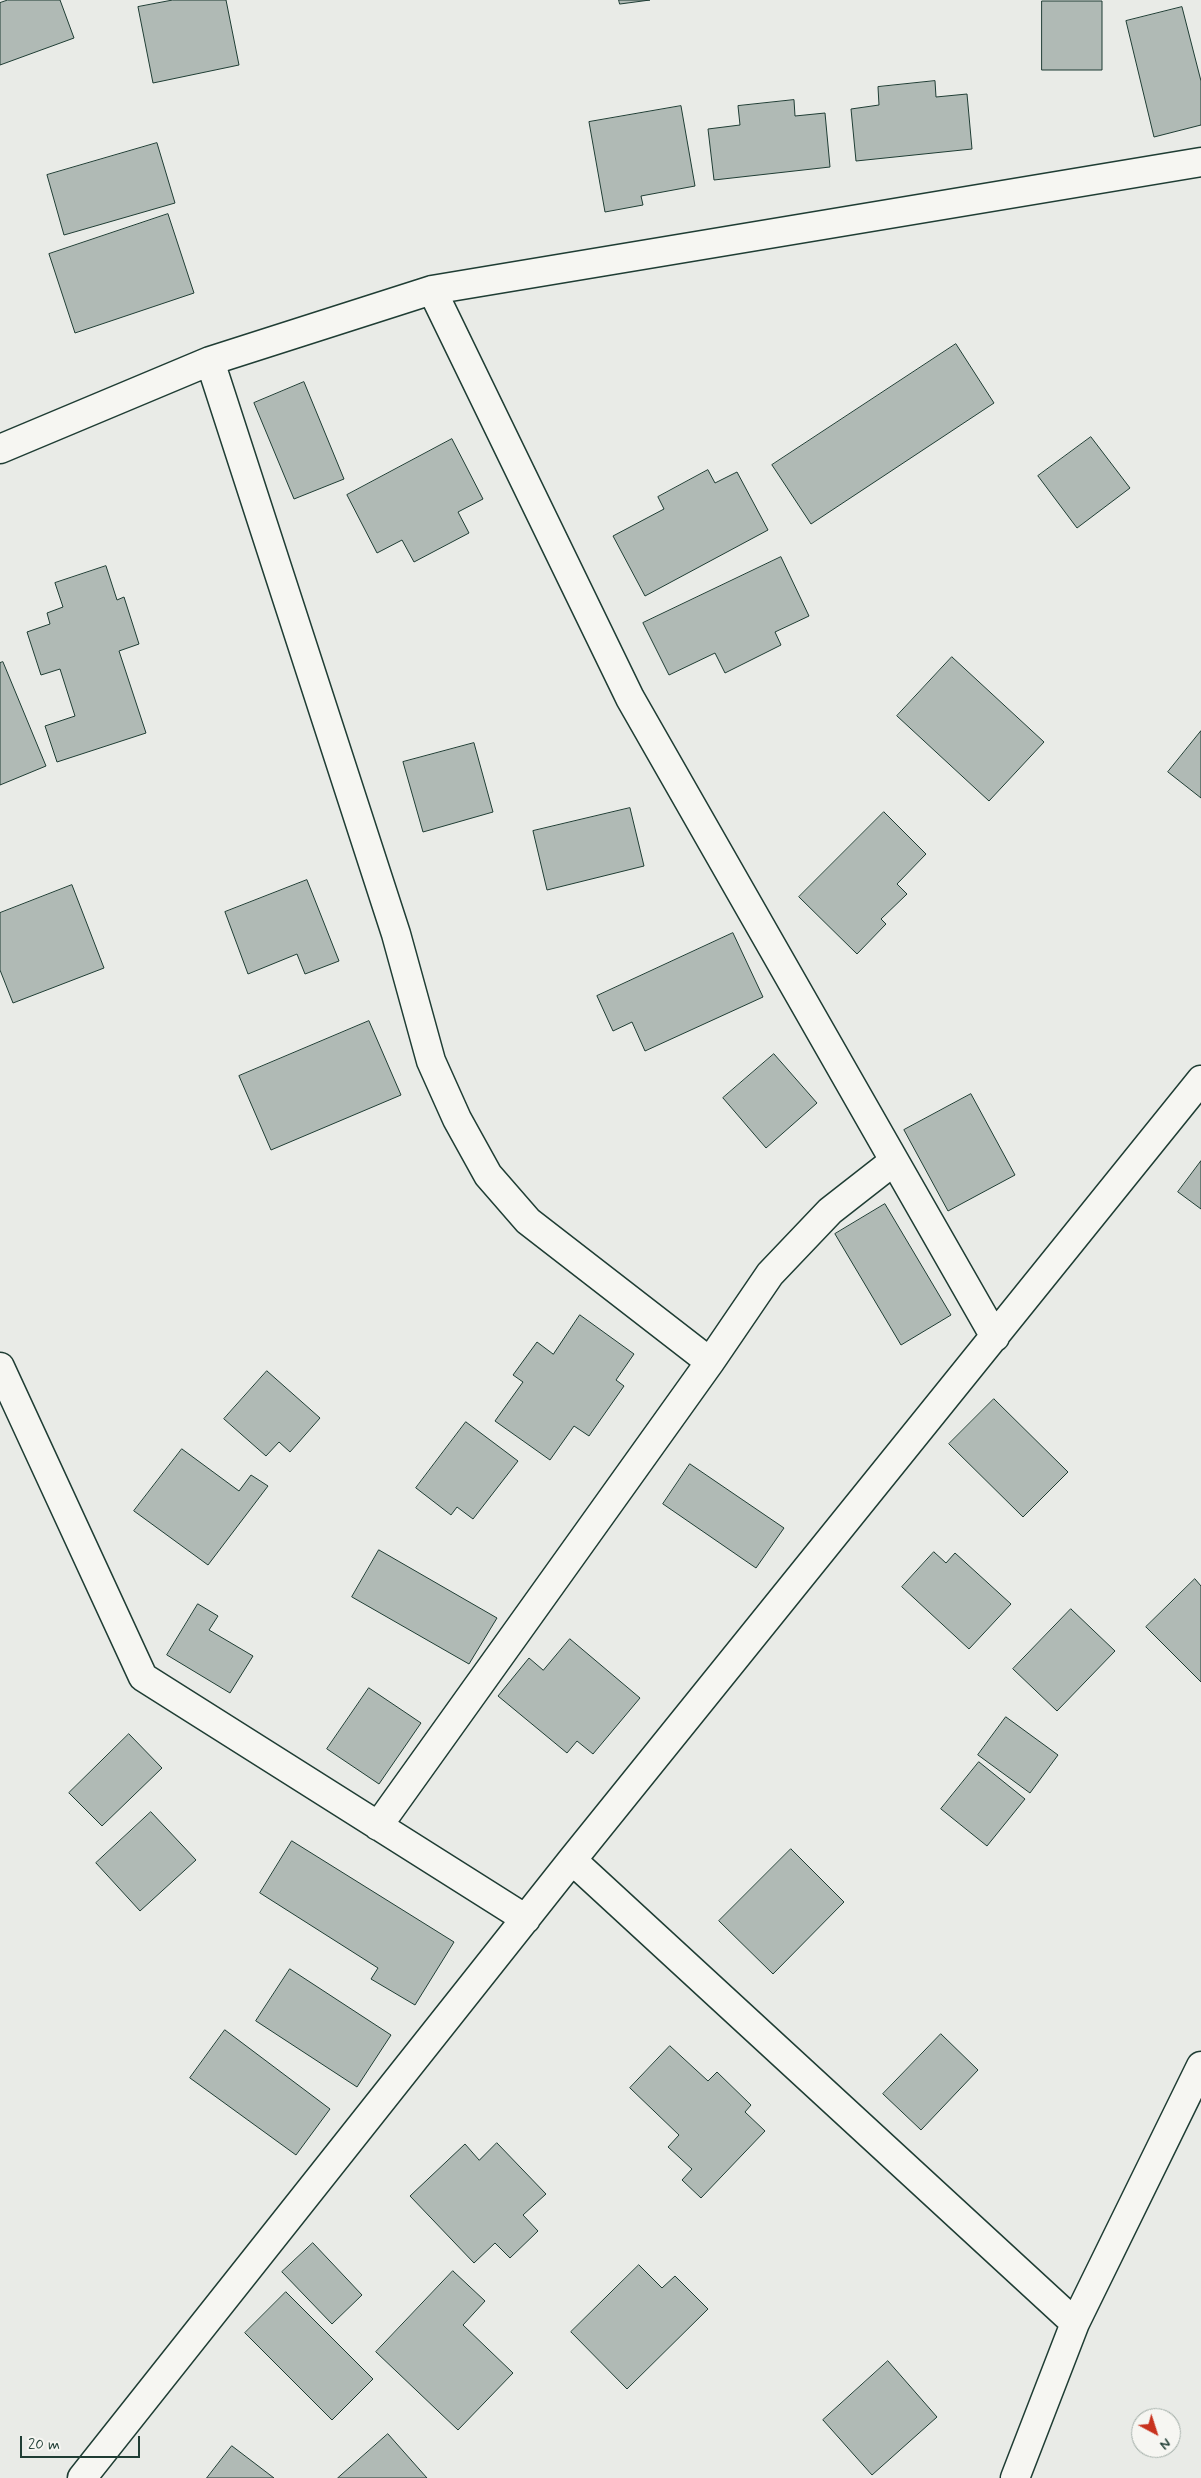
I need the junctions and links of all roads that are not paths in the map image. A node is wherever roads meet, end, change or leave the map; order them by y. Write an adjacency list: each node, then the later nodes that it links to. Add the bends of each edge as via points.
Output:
1 (1201, 162): 2 (street)
2 (432, 290): 3 (street); 6 (street, via 630,698)
3 (210, 360): 4 (street); 8 (street, via 393,925 432,1060 457,1120 488,1175 528,1222)
4 (0, 449)
5 (1201, 1080): 7 (street)
6 (894, 1160): 7 (street); 8 (street, via 830,1211 770,1274)
7 (995, 1337): 11 (street)
8 (710, 1362): 10 (street)
9 (0, 1367): 10 (street, via 143,1677)
10 (378, 1826): 12 (street)
11 (572, 1860): 12 (street); 14 (street)
12 (526, 1919): 15 (street)
13 (1201, 2066): 14 (street)
14 (1075, 2323): 16 (street)
15 (82, 2478)
16 (1015, 2478)

